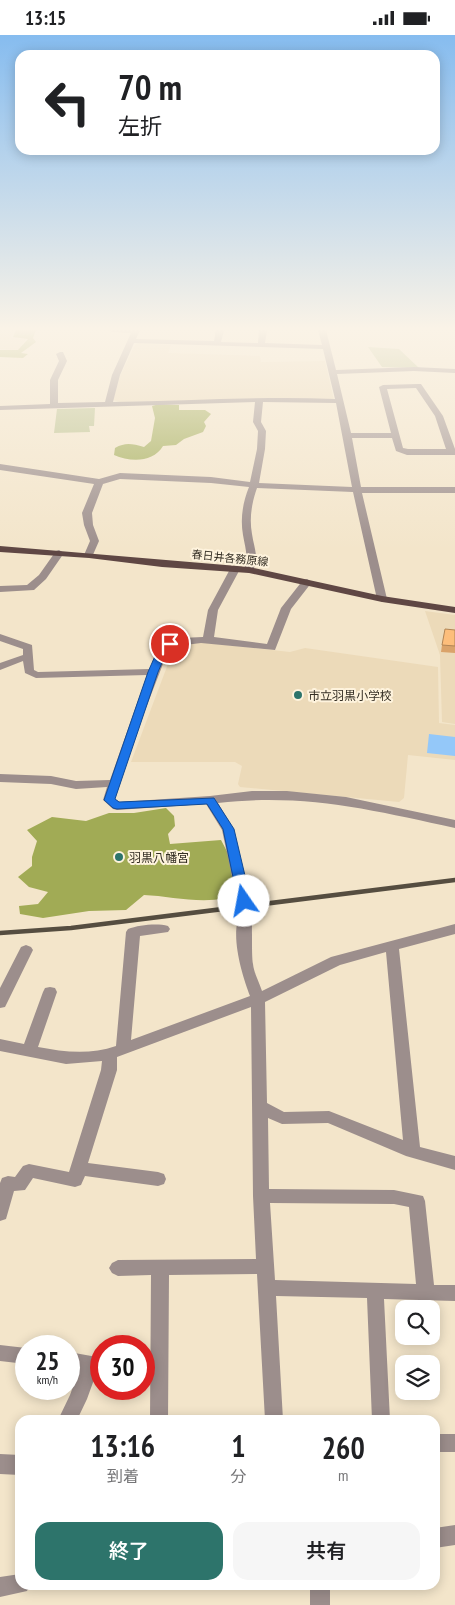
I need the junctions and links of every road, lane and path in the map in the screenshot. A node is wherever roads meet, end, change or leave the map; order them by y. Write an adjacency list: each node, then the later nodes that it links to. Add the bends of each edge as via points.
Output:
1 (145, 403): 6 (street)
2 (259, 403): 14 (street, via 257,422 262,431)
3 (340, 403): 10 (street)
4 (387, 403): 9 (street)
5 (433, 403): 11 (street, via 446,420)
6 (108, 404): 7 (street)
7 (54, 406): 8 (street)
8 (0, 408)
9 (395, 435): 10 (street); 11 (street, via 399,449 407,452)
10 (347, 436): 15 (street)
11 (453, 452)
12 (0, 467): 13 (street)
13 (99, 482): 14 (street, via 120,476); 19 (street, via 87,514 95,537 95,545)
14 (254, 485): 15 (street); 21 (street, via 247,503 247,533 252,551)
15 (357, 490): 16 (street); 24 (street)
16 (455, 490)
17 (0, 549): 18 (main road, 春日井各務原線)
18 (59, 553): 19 (main road, 春日井各務原線); 23 (street, via 43,577 30,589)
19 (88, 555): 20 (main road, 春日井各務原線)
20 (234, 571): 21 (main road, 春日井各務原線); 27 (street, via 213,610)
21 (249, 571): 22 (main road, 春日井各務原線)
22 (307, 582): 24 (main road, 春日井各務原線); 27 (street, via 286,608 271,648)
23 (0, 589)
24 (382, 599): 25 (main road, 春日井各務原線)
25 (455, 610)
26 (0, 637): 28 (street, via 28,647)
27 (208, 641): 30 (street, via 170,644 163,649)
28 (29, 657): 29 (street); 30 (street, via 28,671 36,675)
29 (0, 667)
30 (153, 672): 32 (street)
31 (0, 778): 32 (street, via 51,780 76,785)
32 (115, 783): 33 (street, via 109,800 117,806)
33 (210, 801): 34 (street, via 252,795 297,796 346,801); 40 (street, via 228,829 245,908 246,965)
34 (455, 824)
35 (163, 929): 44 (street, via 132,932)
36 (455, 929): 37 (street)
37 (392, 945): 40 (street, via 336,961); 46 (street)
38 (26, 950): 41 (street)
39 (50, 992): 43 (street)
40 (258, 999): 44 (street); 45 (street)
41 (0, 1003)
42 (0, 1045): 43 (street)
43 (29, 1051): 44 (street, via 66,1058)
44 (116, 1052): 48 (street)
45 (260, 1106): 46 (street, via 282,1118 329,1117); 51 (street)
46 (412, 1151): 47 (street)
47 (455, 1163)
48 (78, 1168): 49 (street); 50 (street, via 75,1180 29,1171 19,1185)
49 (158, 1179)
50 (4, 1182): 52 (street)
51 (261, 1196): 53 (street); 58 (street, via 394,1197 417,1201)
52 (0, 1213)
53 (264, 1266): 55 (street); 56 (street)
54 (118, 1268): 55 (street)
55 (160, 1268): 66 (street)
56 (265, 1288): 57 (street); 67 (street)
57 (375, 1291): 58 (street); 68 (street)
58 (426, 1292): 59 (street)
59 (455, 1293)
60 (0, 1353): 61 (street)
61 (15, 1355)
62 (80, 1362): 63 (street, via 92,1363)
63 (80, 1394)
64 (77, 1400): 65 (street)
65 (70, 1415)
66 (159, 1415)
67 (274, 1415)
68 (381, 1415)
69 (440, 1443): 70 (street)
70 (455, 1443)
71 (455, 1535): 72 (street)
72 (440, 1536)
73 (15, 1585): 74 (street)
74 (0, 1587)
75 (320, 1590): 76 (street)
76 (320, 1605)

